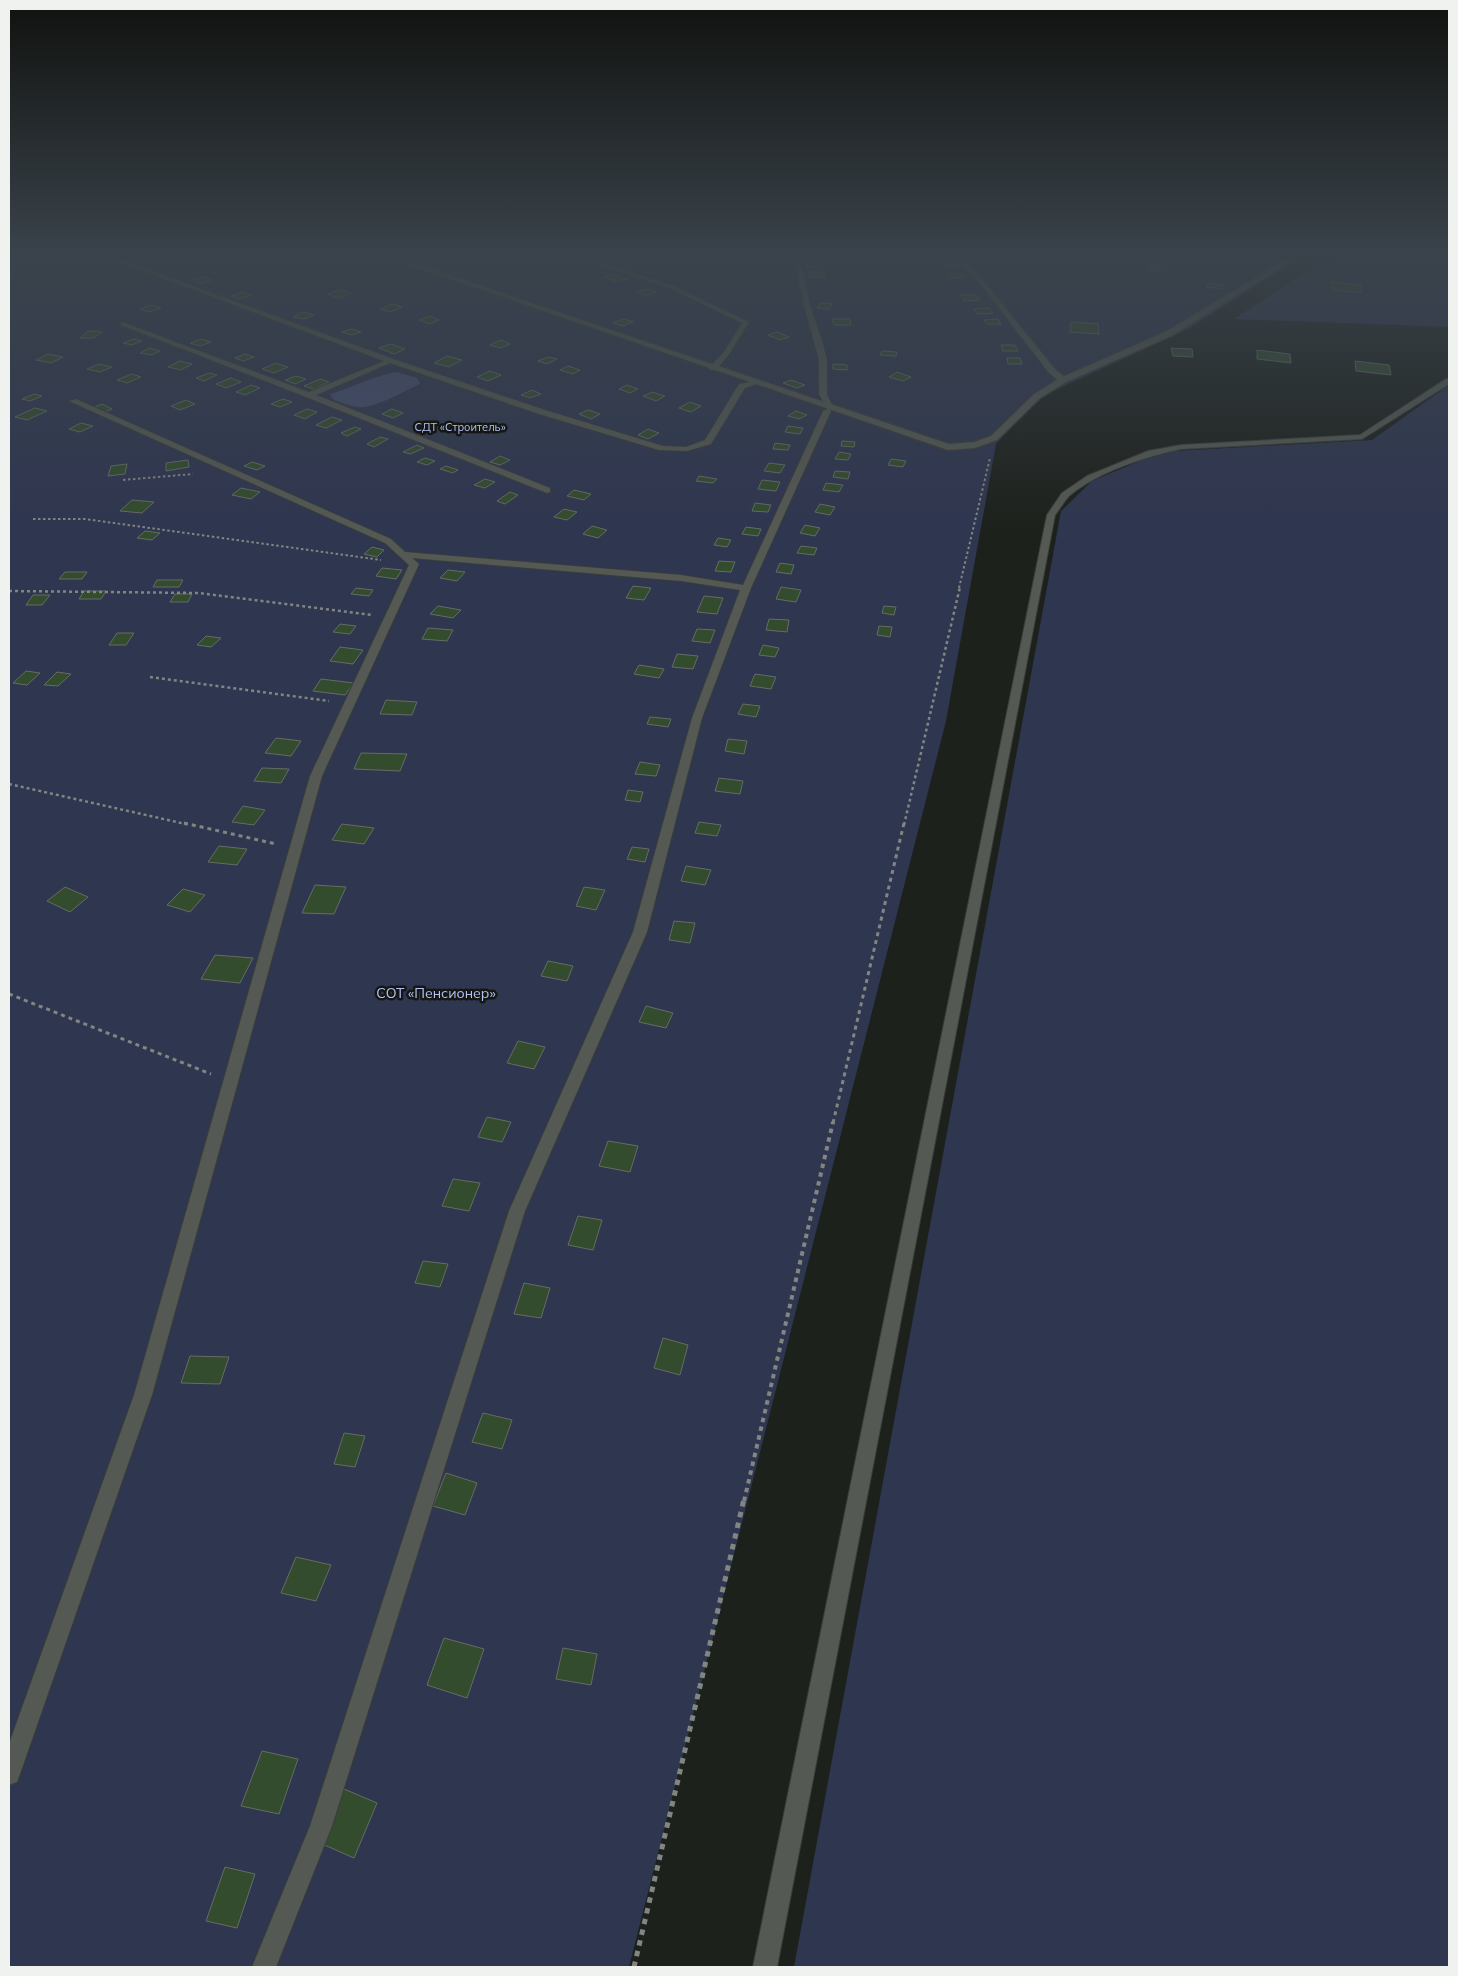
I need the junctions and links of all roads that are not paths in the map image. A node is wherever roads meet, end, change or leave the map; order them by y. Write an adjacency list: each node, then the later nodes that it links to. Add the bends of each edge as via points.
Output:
1 (174, 343): 13 (lane)
2 (342, 343): 8 (lane)
3 (641, 343): 9 (street)
4 (733, 343): 9 (lane)
5 (819, 343): 15 (lane, via 823,394)
6 (1030, 343): 10 (lane)
7 (1147, 343): 10 (street)
8 (390, 361): 12 (lane, via 662,448 687,449 708,442 742,386); 13 (lane)
9 (713, 368): 12 (street)
10 (1063, 380): 15 (street, via 1037,396 994,438 975,445 948,447)
11 (1449, 381): 21 (lane, via 1362,437 1181,447 1151,453 1090,478 1065,495 1051,515)
12 (756, 383): 15 (street)
13 (309, 395): 16 (lane)
14 (73, 401): 17 (lane, via 388,541)
15 (828, 409): 18 (lane)
16 (547, 490)
17 (402, 554): 18 (lane, via 681,578); 19 (lane, via 414,564 316,776 142,1395)
18 (746, 588): 20 (lane, via 697,718 640,932 517,1211 321,1826)
19 (9, 1774)
20 (264, 1967)
21 (765, 1967)

